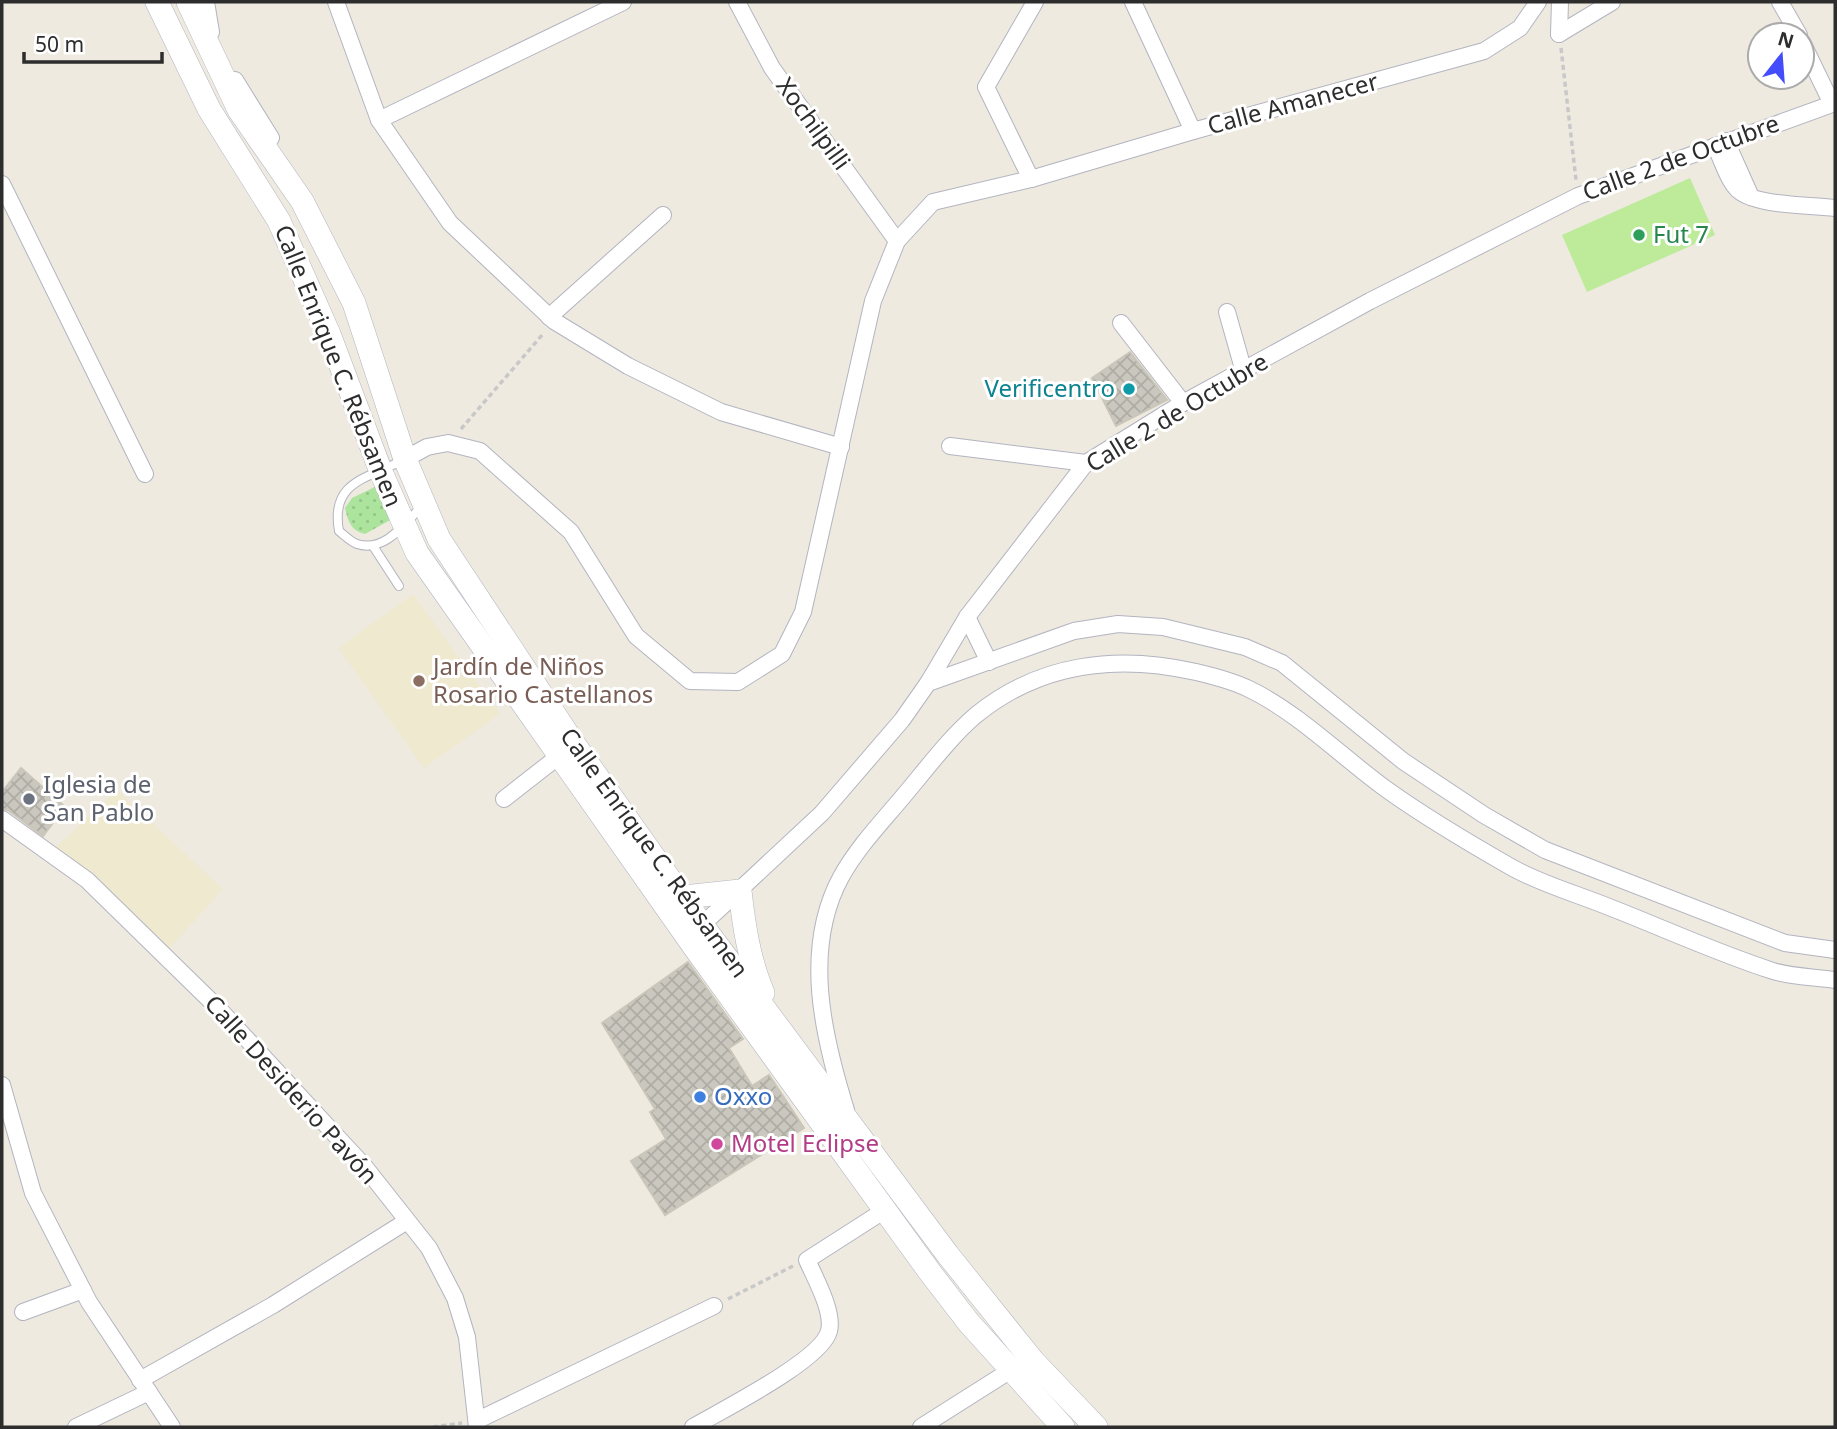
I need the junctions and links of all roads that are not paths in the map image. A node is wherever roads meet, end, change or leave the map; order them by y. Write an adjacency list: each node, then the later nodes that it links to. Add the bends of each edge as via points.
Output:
1 (157, 2): 34 (main road, Calle Enrique C. Rébsamen, via 209,109 279,221 329,334)
2 (188, 2): 14 (main road, Calle Enrique C. Rébsamen)
3 (206, 2): 14 (street)
4 (336, 2): 17 (street)
5 (623, 2): 17 (street)
6 (737, 2): 24 (street, Xochilpilli, via 772,68)
7 (1035, 2): 20 (street, via 986,87)
8 (1133, 2): 18 (street)
9 (1538, 2): 18 (street, Calle Amanecer, via 1520,28 1484,51)
10 (1560, 2): 11 (street, via 1559,34)
11 (1612, 2)
12 (1780, 2): 13 (street)
13 (1791, 21)
14 (208, 34): 32 (main road, Calle Enrique C. Rébsamen, via 239,110 302,201 354,303)
15 (1816, 70): 16 (street)
16 (1833, 104): 19 (street, Calle 2 de Octubre)
17 (379, 120): 26 (street, via 450,223)
18 (1194, 131): 20 (street, Calle Amanecer)
19 (1721, 143): 22 (street, via 1752,199); 28 (street, Calle 2 de Octubre, via 1578,196 1370,301)
20 (1031, 179): 24 (street, Calle Amanecer, via 933,202)
21 (2, 184): 35 (street)
22 (1835, 208)
23 (663, 215): 26 (street)
24 (897, 241): 31 (street, Calle Amanecer, via 873,301)
25 (1227, 312): 28 (street)
26 (552, 319): 31 (street, via 628,366 721,412)
27 (1121, 323): 29 (street)
28 (1244, 372): 29 (street, Calle 2 de Octubre)
29 (1183, 404): 33 (street, Calle 2 de Octubre)
30 (950, 446): 33 (street)
31 (841, 447): 32 (street, Calle Amanecer, via 803,612 782,654 738,682 690,681 636,636 571,532 480,451 448,443 426,447)
32 (405, 459): 34 (lane); 36 (main road, Calle Enrique C. Rébsamen)
33 (1086, 463): 40 (street, Calle 2 de Octubre)
34 (381, 472): 37 (main road, Calle Enrique C. Rébsamen); 38 (lane, via 358,480 342,496 336,512 339,531 355,544)
35 (145, 474)
36 (423, 505): 37 (lane); 49 (main road, Calle Enrique C. Rébsamen, via 439,539 576,747)
37 (404, 525): 38 (lane); 43 (main road, Calle Enrique C. Rébsamen, via 417,553)
38 (373, 546): 39 (lane)
39 (399, 586)
40 (967, 617): 41 (street); 42 (street, Calle 2 de Octubre)
41 (989, 662): 42 (street); 46 (street, via 1074,631 1118,624 1163,627 1245,647 1282,663 1403,761)
42 (928, 683): 48 (street, Calle 2 de Octubre, via 822,813)
43 (559, 756): 44 (street); 51 (main road, Calle Enrique C. Rébsamen)
44 (504, 799)
45 (2, 818): 58 (street, Calle Desiderio Pavón, via 87,880 220,1010 365,1167)
46 (1500, 824): 47 (street); 52 (street, via 1545,850 1785,943)
47 (1484, 850): 53 (street, via 1514,869 1776,972); 56 (street, via 1387,790 1247,688 1160,664 1124,662 1040,678 1003,696 952,738 840,878 825,919 819,956 827,1043)
48 (740, 891): 49 (main road); 50 (street, Calle 2 de Octubre); 54 (main road, via 755,976)
49 (684, 898): 50 (main road, Calle Enrique C. Rébsamen)
50 (702, 925): 51 (street); 54 (main road, Calle Enrique C. Rébsamen)
51 (695, 948): 57 (main road, Calle Enrique C. Rébsamen)
52 (1835, 950)
53 (1835, 980)
54 (772, 1016): 56 (main road, Calle Enrique C. Rébsamen)
55 (2, 1085): 59 (street, via 33,1193)
56 (850, 1125): 70 (main road, Calle Enrique C. Rébsamen, via 1033,1361)
57 (885, 1210): 62 (main road, Calle Enrique C. Rébsamen); 67 (street, via 807,1260 830,1318 824,1343 807,1360)
58 (407, 1221): 63 (street); 64 (street, Calle Desiderio Pavón, via 429,1248 455,1298 467,1337)
59 (83, 1290): 61 (street); 63 (street)
60 (714, 1306): 64 (street)
61 (23, 1311)
62 (1011, 1370): 68 (street); 69 (main road, Calle Enrique C. Rébsamen)
63 (145, 1386): 65 (street); 66 (street)
64 (477, 1424)
65 (76, 1427)
66 (172, 1427)
67 (693, 1427)
68 (921, 1427)
69 (1063, 1427)
70 (1096, 1427)

